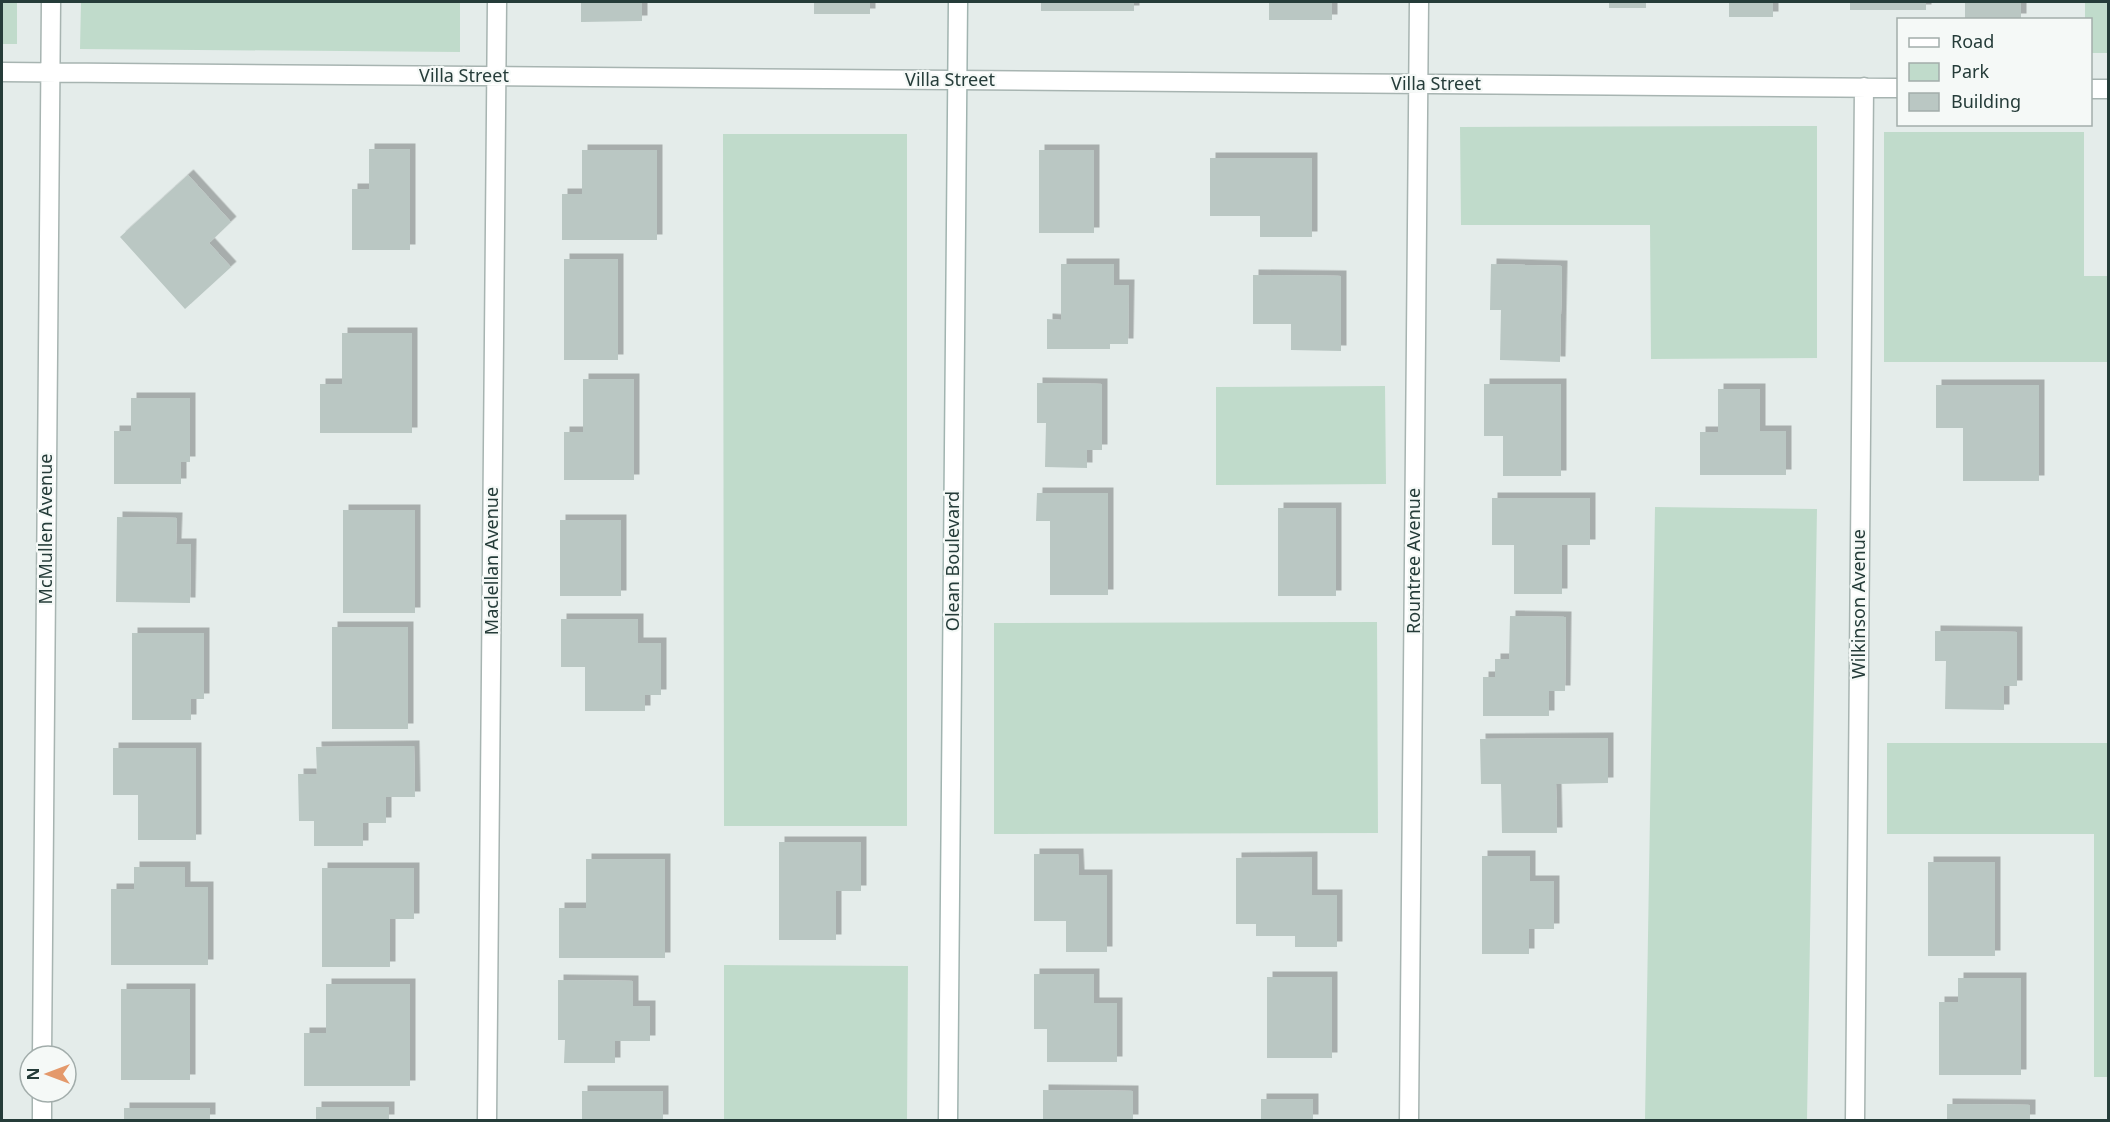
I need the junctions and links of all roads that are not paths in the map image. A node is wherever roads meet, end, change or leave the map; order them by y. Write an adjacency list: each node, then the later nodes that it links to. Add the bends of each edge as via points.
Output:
1 (51, 2): 6 (street, McMullen Avenue)
2 (497, 2): 7 (street, Maclellan Avenue)
3 (958, 2): 8 (street, Olean Boulevard)
4 (1419, 2): 9 (street, Rountree Avenue)
5 (2, 72): 6 (street, Villa Street)
6 (50, 72): 7 (street, Villa Street); 14 (street, McMullen Avenue)
7 (496, 76): 8 (street, Villa Street); 17 (street, Maclellan Avenue)
8 (957, 80): 9 (street, Villa Street); 18 (street, Olean Boulevard)
9 (1418, 84): 10 (street, Villa Street); 19 (street, Rountree Avenue)
10 (1864, 87): 11 (street, Villa Street); 20 (street, Wilkinson Avenue)
11 (1897, 87)
12 (2092, 89): 13 (street)
13 (2109, 89)
14 (42, 1044)
15 (42, 1104): 16 (street)
16 (42, 1120)
17 (487, 1120)
18 (948, 1120)
19 (1409, 1120)
20 (1855, 1120)

